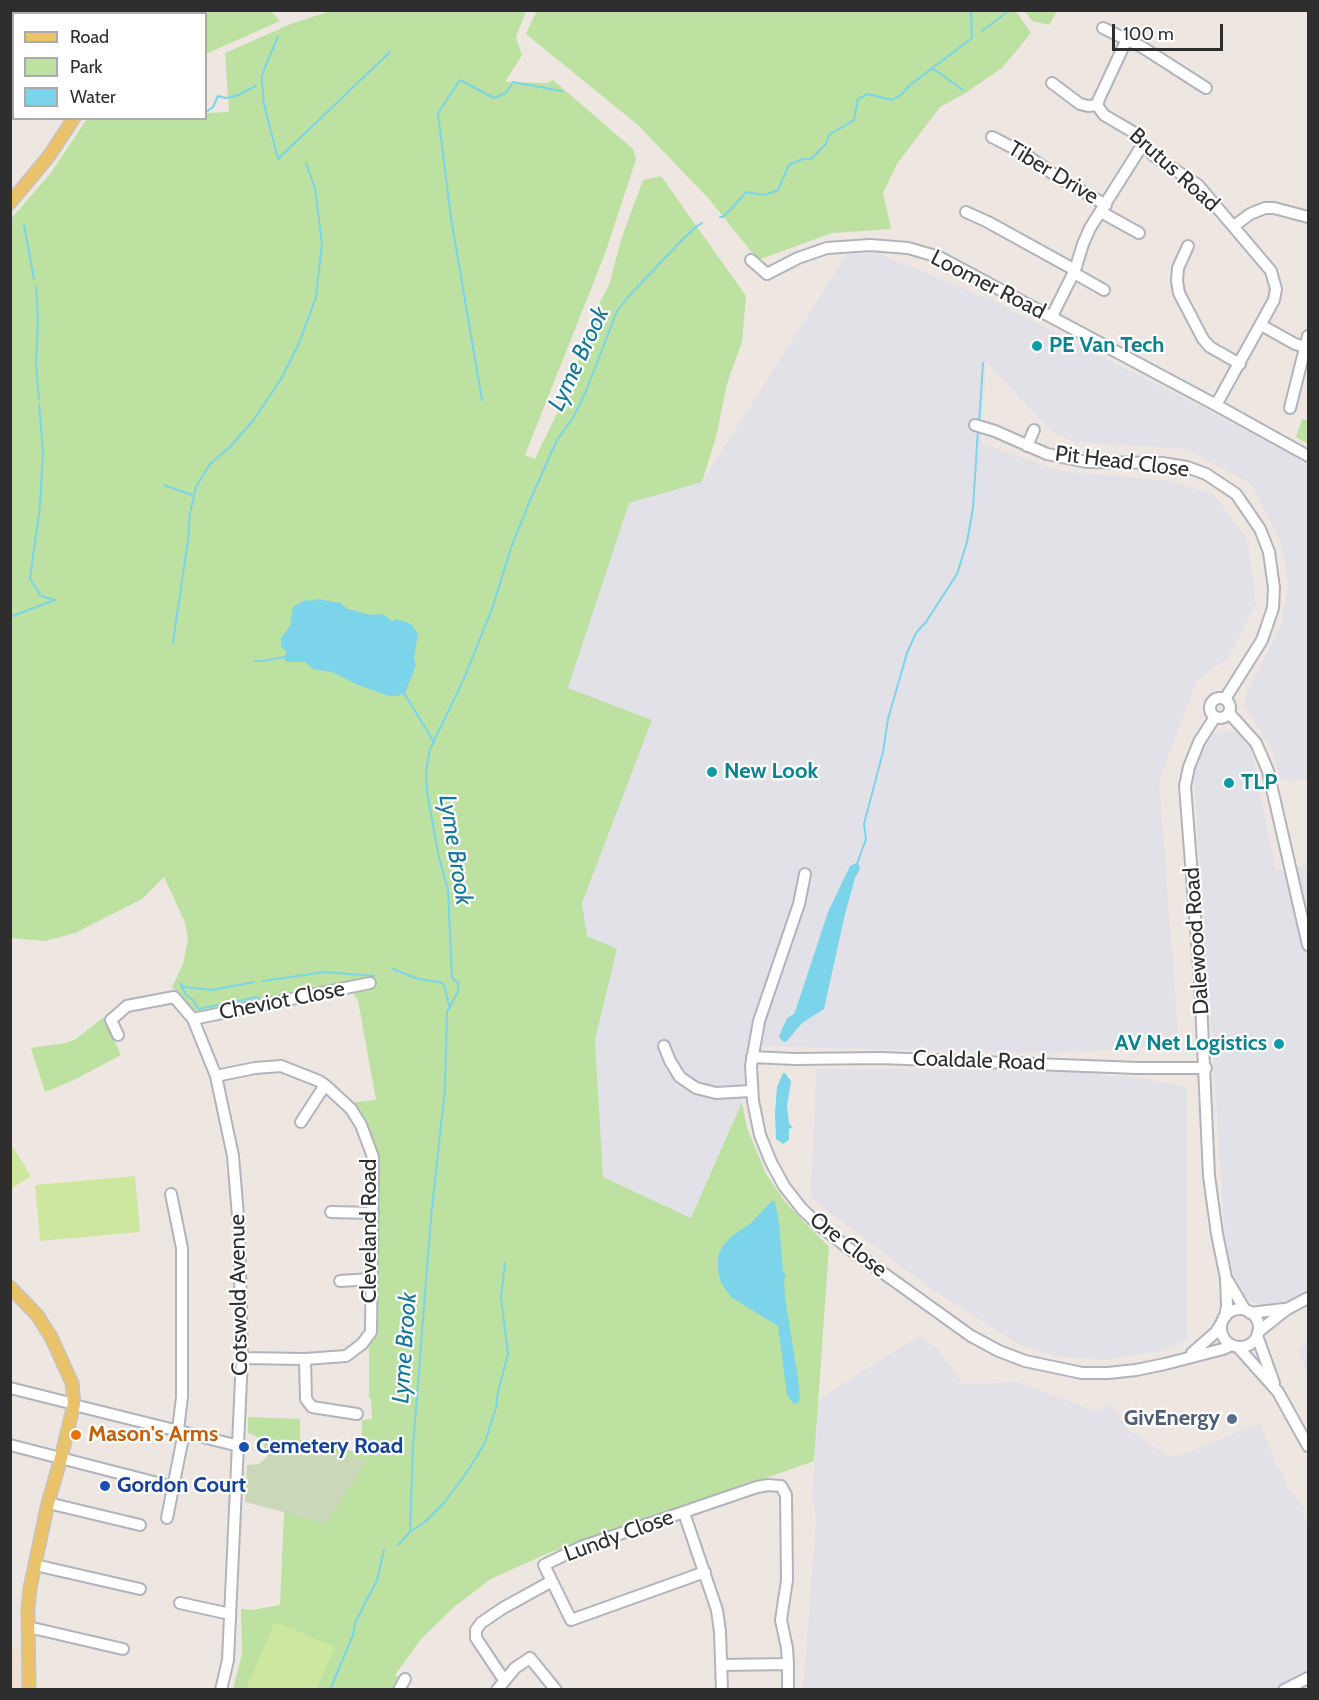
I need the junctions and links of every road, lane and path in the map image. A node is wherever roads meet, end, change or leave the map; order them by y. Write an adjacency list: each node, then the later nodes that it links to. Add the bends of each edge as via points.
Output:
1 (1103, 28): 2 (street)
2 (1128, 39): 4 (street); 5 (street)
3 (1058, 85): 5 (street, Brutus Road, via 1080,104)
4 (1206, 88)
5 (1097, 105): 8 (street, Brutus Road, via 1104,115 1128,128)
6 (73, 120): 9 (main road)
7 (998, 137): 10 (street, Tiber Drive)
8 (1143, 144): 10 (street); 13 (street, Brutus Road, via 1166,166 1198,185)
9 (10, 203)
10 (1104, 208): 14 (street, Tiber Drive); 17 (street, via 1083,244)
11 (971, 211): 17 (street)
12 (1308, 217): 13 (street, via 1265,208 1250,213)
13 (1234, 226): 20 (street, Brutus Road, via 1275,279 1274,300)
14 (1139, 233)
15 (1188, 246): 22 (street, via 1178,268 1179,292 1203,339)
16 (751, 260): 19 (street, Loomer Road, via 767,274 827,248 908,248 939,256)
17 (1074, 272): 18 (street); 19 (street)
18 (1104, 290)
19 (1052, 316): 23 (street, Loomer Road)
20 (1262, 325): 21 (street, via 1295,344); 22 (street, Brutus Road)
21 (1307, 341): 24 (street)
22 (1240, 364): 23 (street, Brutus Road)
23 (1216, 405): 28 (street, Loomer Road)
24 (1290, 408)
25 (975, 425): 27 (street, Pit Head Close)
26 (1034, 430): 27 (street, Pit Head Close)
27 (1027, 446): 29 (street, Pit Head Close, via 1087,462 1187,467 1206,474 1236,494 1260,529 1269,552 1273,608 1262,640)
28 (1308, 456)
29 (1225, 699): 30 (street); 31 (street, Dalewood Road, via 1214,699 1210,704)
30 (1229, 713): 31 (street); 33 (street, via 1256,743 1268,771)
31 (1215, 717): 39 (street, Dalewood Road, via 1199,742 1185,786)
32 (805, 874): 38 (street, Ore Close, via 799,904 759,1021)
33 (1308, 945)
34 (370, 983): 35 (street, Cheviot Close)
35 (193, 1019): 36 (street, Cotswold Avenue, via 174,997 127,1006 111,1020); 40 (street, Cotswold Avenue)
36 (118, 1035)
37 (664, 1046): 42 (street, via 680,1077 696,1088 716,1093)
38 (752, 1057): 39 (street, Coaldale Road); 42 (street, Ore Close)
39 (1206, 1068): 47 (street, Dalewood Road, via 1209,1176)
40 (216, 1076): 41 (street, Cleveland Road, via 281,1066); 58 (street, Cotswold Avenue, via 233,1156)
41 (325, 1084): 43 (street); 46 (street, Cleveland Road, via 351,1109 373,1157)
42 (752, 1091): 57 (street, Ore Close, via 760,1134 771,1162 802,1209 819,1226 971,1336 1025,1361 1082,1372 1136,1370)
43 (301, 1122)
44 (171, 1194): 64 (street, via 182,1248)
45 (331, 1212): 46 (street)
46 (373, 1213): 48 (street, Cleveland Road)
47 (1226, 1278): 53 (street, Dalewood Road); 54 (street, Dalewood Road)
48 (371, 1279): 49 (street); 59 (street, Cleveland Road, via 371,1332 362,1344 346,1356)
49 (340, 1281)
50 (10, 1287): 62 (main road, via 51,1336 72,1383)
51 (1308, 1298): 52 (street)
52 (1287, 1309): 53 (street); 55 (street)
53 (1248, 1312): 54 (street, via 1233,1311); 55 (street, via 1256,1320)
54 (1224, 1319): 56 (street, via 1222,1334); 57 (street, Ore Close, via 1202,1347)
55 (1257, 1334): 56 (street, via 1248,1345); 61 (street)
56 (1235, 1346): 57 (street, Ore Close); 61 (street)
57 (1187, 1357)
58 (243, 1358): 59 (street, Cleveland Road); 66 (street, Cotswold Avenue)
59 (305, 1359): 63 (street, via 306,1399 312,1407)
60 (10, 1388): 62 (street)
61 (1278, 1392): 67 (street)
62 (74, 1404): 64 (street); 68 (main road)
63 (357, 1414)
64 (181, 1431): 66 (street); 69 (street)
65 (10, 1445): 68 (street)
66 (239, 1446): 79 (street, Cotswold Avenue)
67 (1308, 1446)
68 (61, 1458): 69 (street); 70 (main road)
69 (173, 1487): 72 (street)
70 (48, 1503): 73 (street); 74 (main road)
71 (684, 1513): 75 (street); 76 (street, Lundy Close, via 560,1556 544,1565); 82 (street, via 762,1486 781,1486 785,1491 787,1580 781,1620)
72 (167, 1518)
73 (141, 1525)
74 (35, 1565): 77 (street); 80 (main road)
75 (705, 1572): 76 (street, Lundy Close, via 571,1620); 83 (street, via 719,1621)
76 (552, 1581): 85 (street, via 503,1608 476,1630 476,1638)
77 (140, 1589)
78 (180, 1603): 79 (street)
79 (230, 1614): 87 (street, Cotswold Avenue, via 228,1659)
80 (28, 1627): 81 (street); 86 (main road)
81 (123, 1649)
82 (788, 1664): 83 (street); 90 (street)
83 (722, 1665): 89 (street)
84 (1308, 1678): 91 (street)
85 (500, 1685): 88 (street, via 530,1658)
86 (29, 1689)
87 (220, 1689)
88 (556, 1689)
89 (722, 1689)
90 (788, 1689)
91 (1284, 1689)

